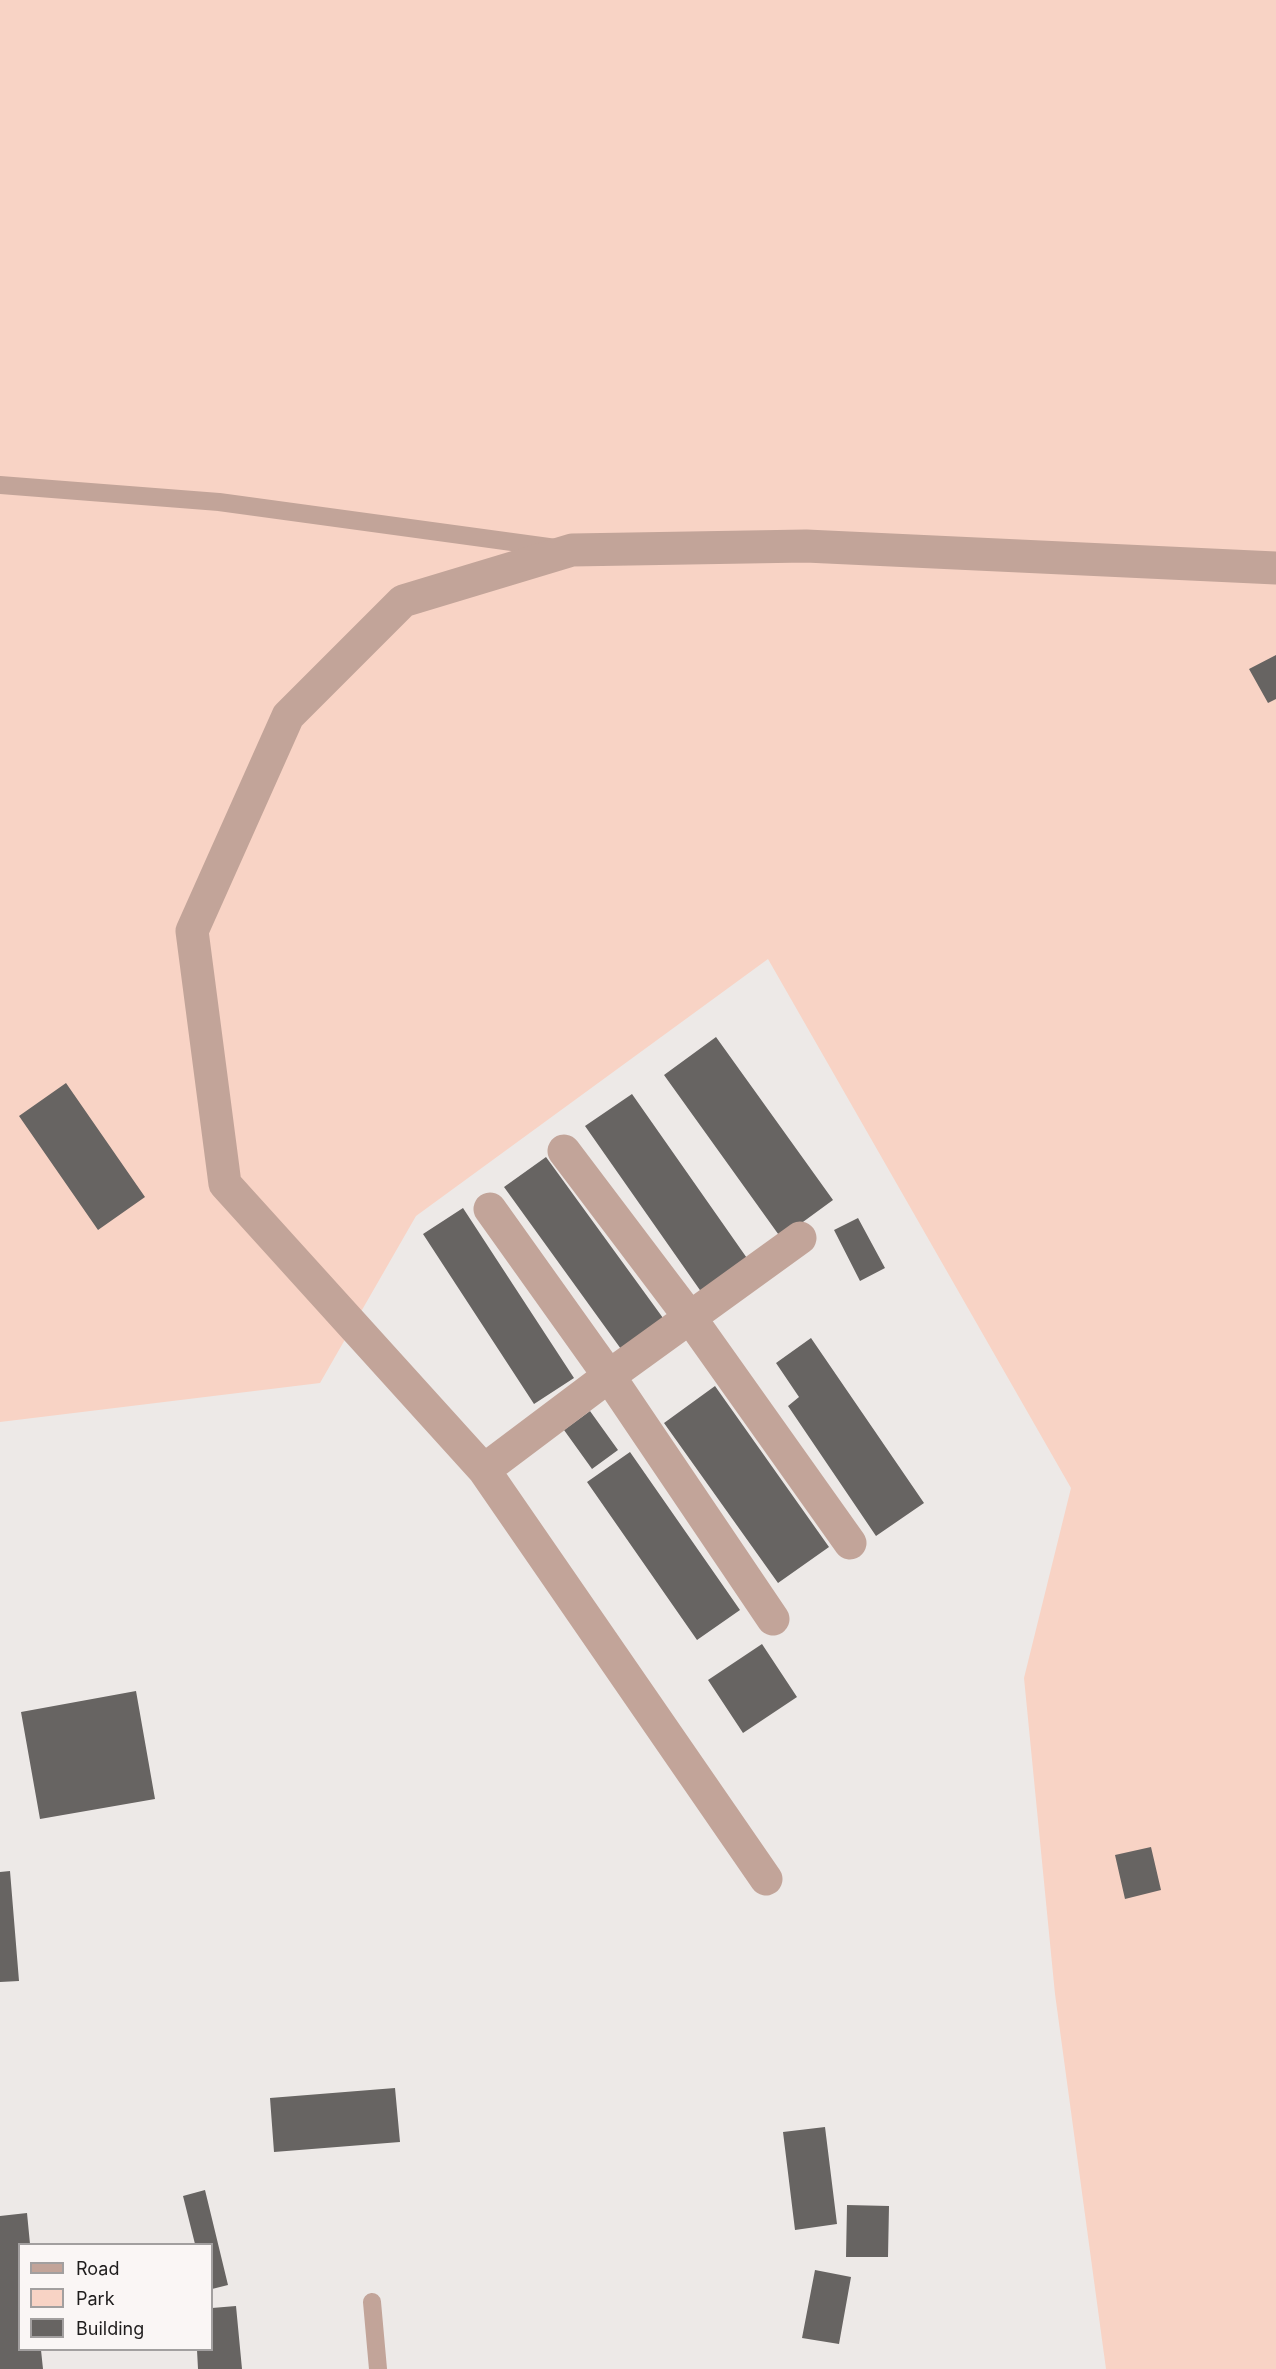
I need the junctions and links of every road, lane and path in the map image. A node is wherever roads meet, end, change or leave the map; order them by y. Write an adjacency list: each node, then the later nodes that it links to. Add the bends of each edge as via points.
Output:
1 (0, 485): 2 (lane, via 219,502)
2 (572, 550): 3 (street, via 806,546); 9 (street, via 403,601 345,658 288,716 192,931 225,1184)
3 (1276, 568)
4 (564, 1151): 7 (street)
5 (490, 1209): 8 (street)
6 (800, 1238): 7 (street)
7 (691, 1319): 8 (street); 10 (street)
8 (609, 1376): 9 (street); 11 (street)
9 (484, 1470): 12 (street)
10 (850, 1543)
11 (773, 1619)
12 (766, 1879)
13 (372, 2302): 14 (lane)
14 (378, 2369)

